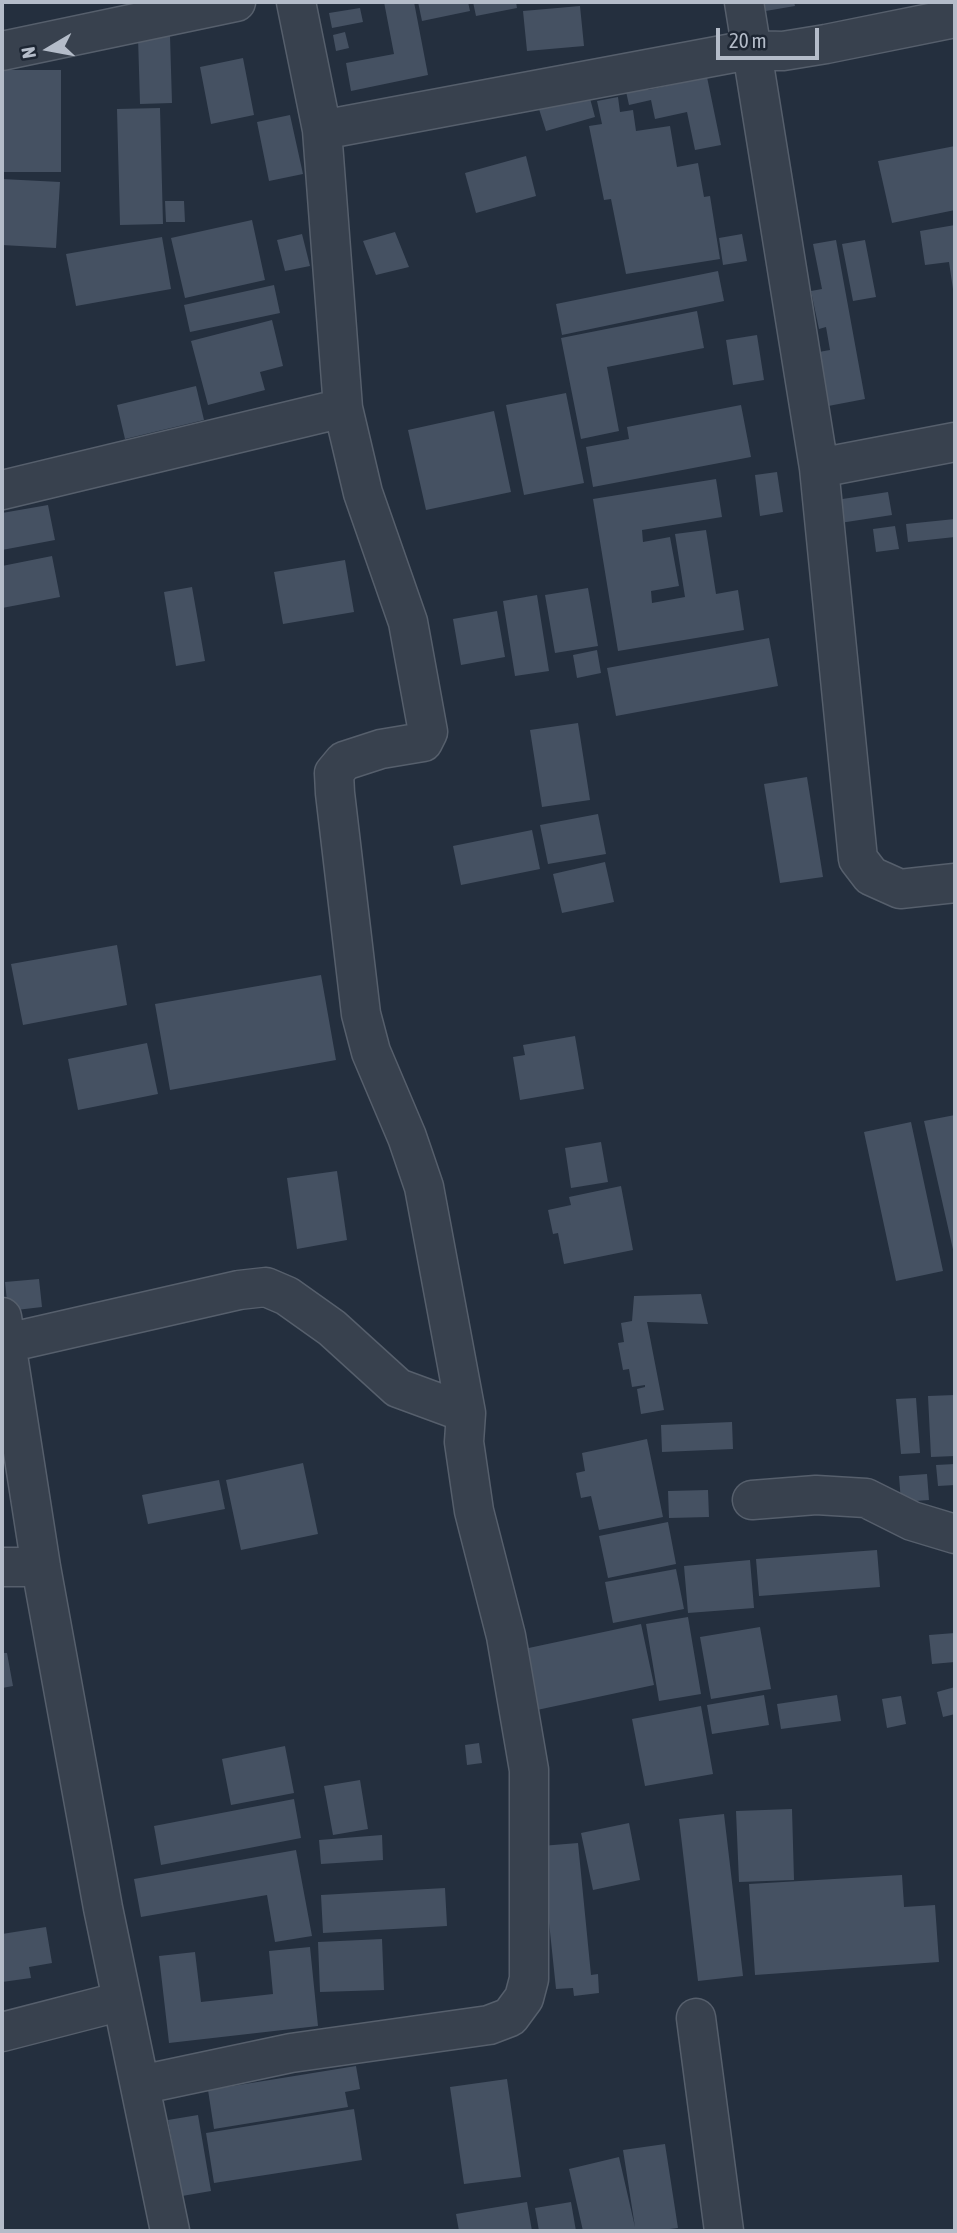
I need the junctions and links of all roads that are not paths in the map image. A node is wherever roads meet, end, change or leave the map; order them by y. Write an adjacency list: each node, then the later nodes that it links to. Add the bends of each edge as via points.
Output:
1 (236, 2): 6 (street)
2 (296, 2): 7 (street)
3 (744, 2): 5 (street)
4 (955, 18): 5 (street, via 816,46)
5 (749, 50): 7 (street); 10 (street)
6 (2, 51)
7 (322, 130): 8 (street)
8 (343, 408): 11 (street); 14 (street, via 363,493 408,622 428,732 423,742 344,761 334,773 361,1014 371,1052 424,1187)
9 (955, 442): 10 (street)
10 (819, 468): 12 (street, via 858,859 871,876 900,889)
11 (2, 490)
12 (955, 883)
13 (4, 1330): 14 (street, via 266,1287 332,1328 398,1388); 18 (street)
14 (466, 1413): 22 (street, via 464,1442 474,1511 506,1636 529,1770 529,1979 524,1998 510,2017 489,2025 291,2053)
15 (752, 1500): 16 (street, via 816,1495 866,1498 912,1521)
16 (955, 1534)
17 (2, 1567): 18 (street)
18 (41, 1567): 19 (street)
19 (122, 2001): 21 (street); 22 (street)
20 (696, 2018): 24 (street)
21 (2, 2032)
22 (140, 2085): 23 (street)
23 (170, 2231)
24 (723, 2231)

